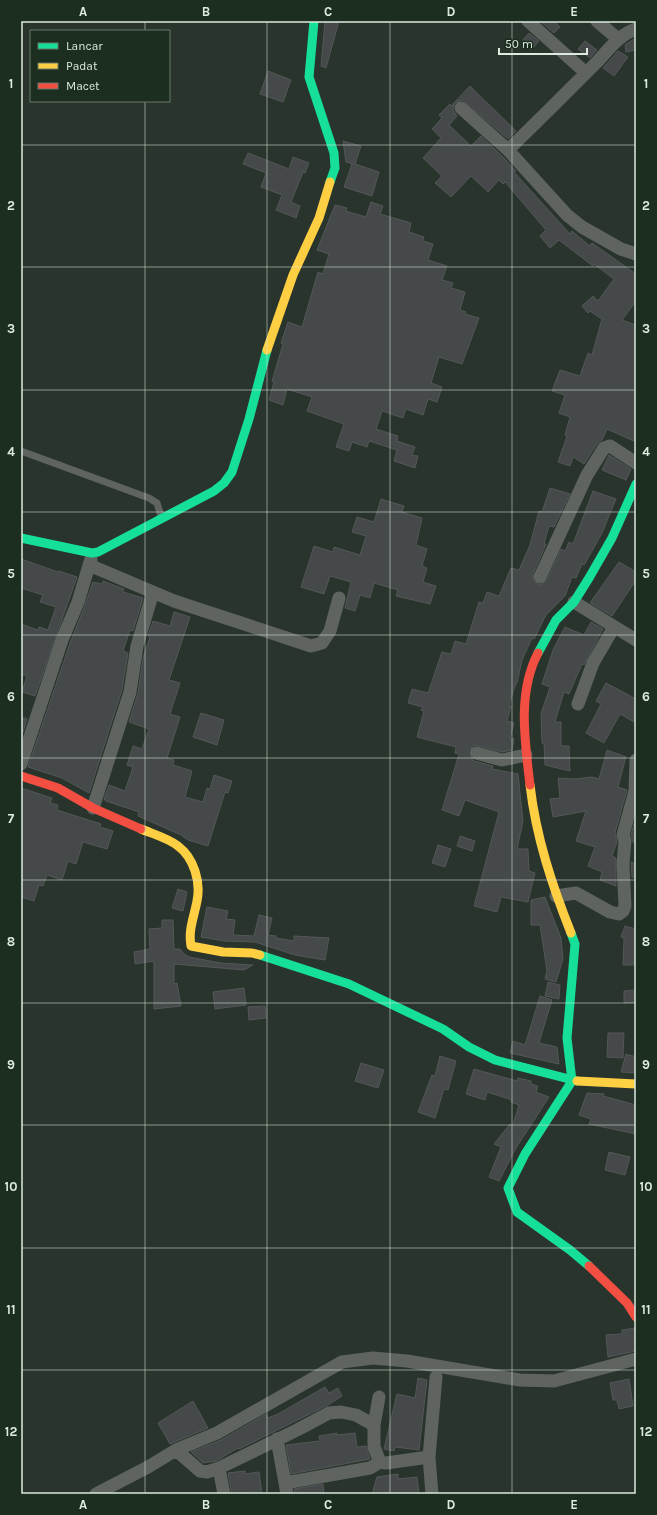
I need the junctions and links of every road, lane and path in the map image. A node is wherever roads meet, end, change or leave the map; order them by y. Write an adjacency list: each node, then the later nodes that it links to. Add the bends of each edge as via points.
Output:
1 (314, 21): 13 (street, via 309,77 334,153 334,177 293,275 232,472 214,491)
2 (528, 21): 6 (street)
3 (597, 21): 5 (street)
4 (636, 29): 5 (street)
5 (618, 39): 6 (street)
6 (586, 73): 8 (street)
7 (461, 108): 8 (street)
8 (508, 150): 9 (street, via 567,215 582,227)
9 (636, 254)
10 (21, 451): 13 (lane, via 149,498 157,503)
11 (636, 463): 16 (street, via 610,446 604,448 587,475)
12 (636, 484): 19 (street, via 612,538)
13 (161, 517): 15 (street)
14 (21, 538): 15 (street)
15 (90, 559): 17 (street); 26 (street, via 78,602 62,640)
16 (540, 577)
17 (153, 592): 18 (street, via 312,646 322,643 330,631); 28 (street, via 137,646 130,692)
18 (339, 598)
19 (574, 602): 20 (street); 24 (street, via 556,620 532,665 524,705)
20 (614, 627): 21 (street); 22 (street, via 593,663)
21 (636, 640)
22 (578, 704)
23 (476, 753): 24 (street, via 502,760)
24 (526, 755): 30 (street, via 541,849)
25 (636, 760): 29 (street)
26 (21, 764)
27 (21, 776): 28 (street, via 58,788)
28 (94, 808): 31 (street, via 177,845 185,851 197,881 198,894 190,927 191,946 223,952 252,953 349,984 442,1029 495,1060)
29 (633, 810): 30 (street, via 623,835 623,911 619,914 610,912 576,893)
30 (556, 896): 31 (street, via 575,944 567,1038)
31 (572, 1081): 32 (street); 33 (street, via 525,1154 508,1188 518,1212 570,1250 607,1282 627,1303)
32 (636, 1084)
33 (636, 1317)
34 (636, 1359): 39 (street, via 554,1381 520,1380 407,1361 373,1358 342,1362 217,1433)
35 (436, 1377): 40 (street)
36 (379, 1397): 37 (street)
37 (374, 1425): 38 (street, via 356,1415 329,1413); 41 (street, via 374,1447)
38 (277, 1440): 42 (street); 43 (street)
39 (176, 1450): 42 (street, via 200,1471); 44 (street)
40 (429, 1457): 41 (street); 46 (street)
41 (380, 1462): 43 (street, via 370,1468)
42 (219, 1468): 45 (street)
43 (286, 1489)
44 (96, 1494)
45 (224, 1494)
46 (432, 1494)

